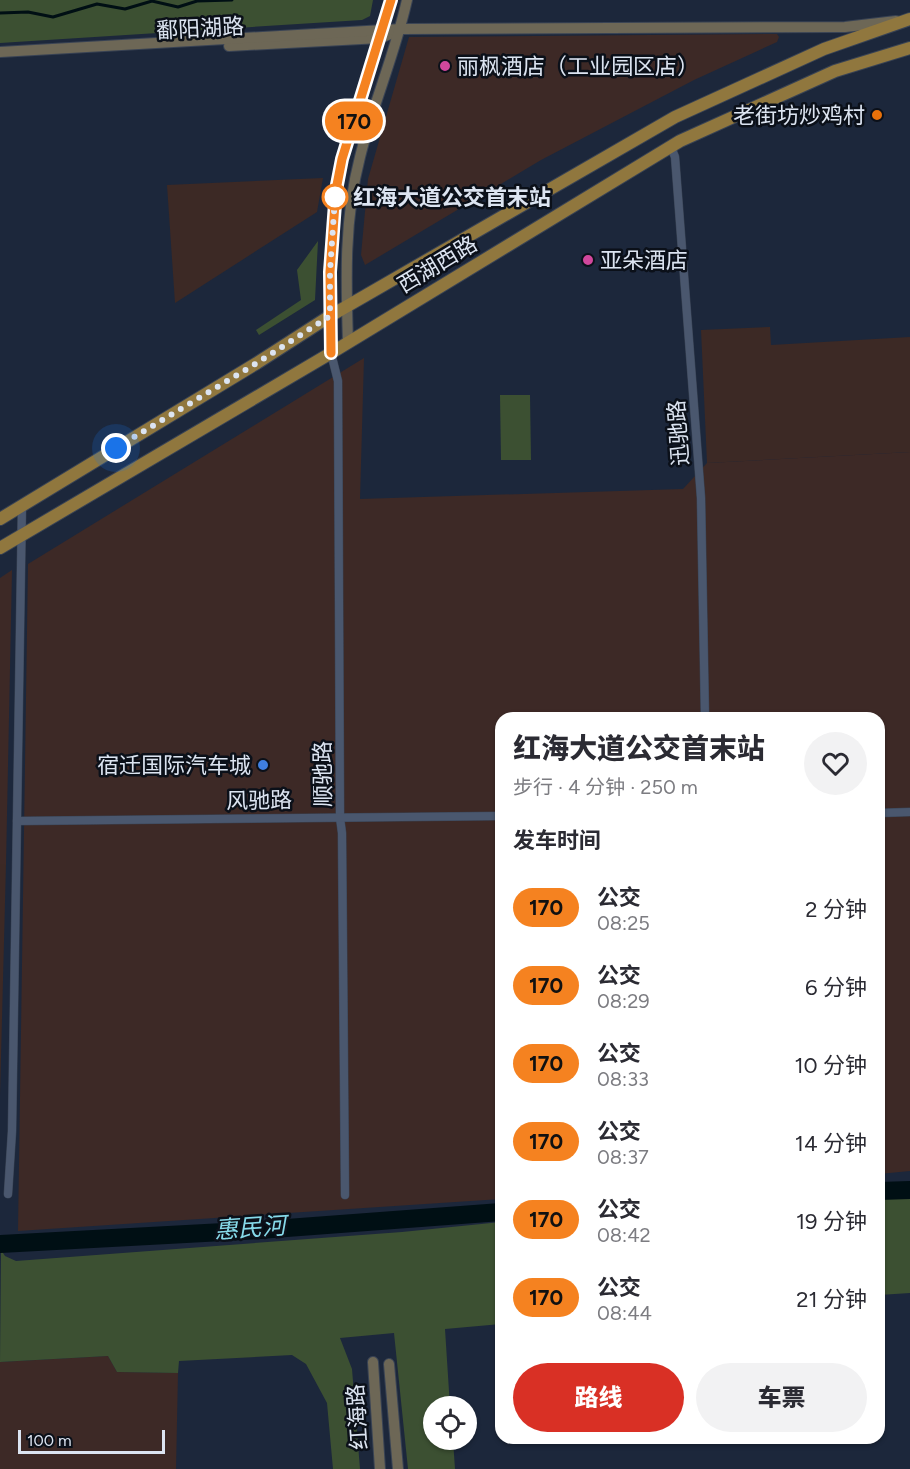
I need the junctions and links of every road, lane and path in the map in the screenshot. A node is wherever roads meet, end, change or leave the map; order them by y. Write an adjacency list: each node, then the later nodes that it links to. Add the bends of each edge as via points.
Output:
1 (391, 0): 5 (street)
2 (407, 0): 4 (street)
3 (908, 19): 4 (street, 鄱阳湖路, via 845,27); 10 (main road, 西湖西路, via 824,49 675,117)
4 (401, 29): 5 (street, 鄱阳湖路); 10 (street, via 353,187)
5 (382, 34): 7 (street, 鄱阳湖路); 8 (street, 鄱阳湖路); 11 (street, via 342,159 336,190)
6 (910, 48): 9 (main road, 西湖西路, via 835,71)
7 (0, 52)
8 (0, 60)
9 (671, 147): 12 (main road, 西湖西路); 18 (street, 迅驰路, via 676,167 701,498)
10 (346, 307): 11 (main road, 西湖西路); 12 (street)
11 (330, 316): 13 (street); 14 (main road, 西湖西路)
12 (348, 343): 13 (main road, 西湖西路)
13 (331, 353): 16 (main road, 西湖西路); 22 (street, 顺驰路, via 338,381)
14 (22, 505): 15 (main road, 西湖西路); 16 (street)
15 (0, 519)
16 (21, 535): 17 (main road, 西湖西路); 23 (street)
17 (0, 548)
18 (705, 712)
19 (910, 812): 20 (street)
20 (885, 813)
21 (495, 816): 22 (street, 风驰路)
22 (340, 818): 23 (street, 风驰路); 25 (street, 顺驰路)
23 (17, 821): 24 (street)
24 (8, 1194)
25 (345, 1195)
26 (373, 1362): 28 (street, 红海路)
27 (388, 1364): 29 (street, 红海路)
28 (380, 1469)
29 (398, 1469)

